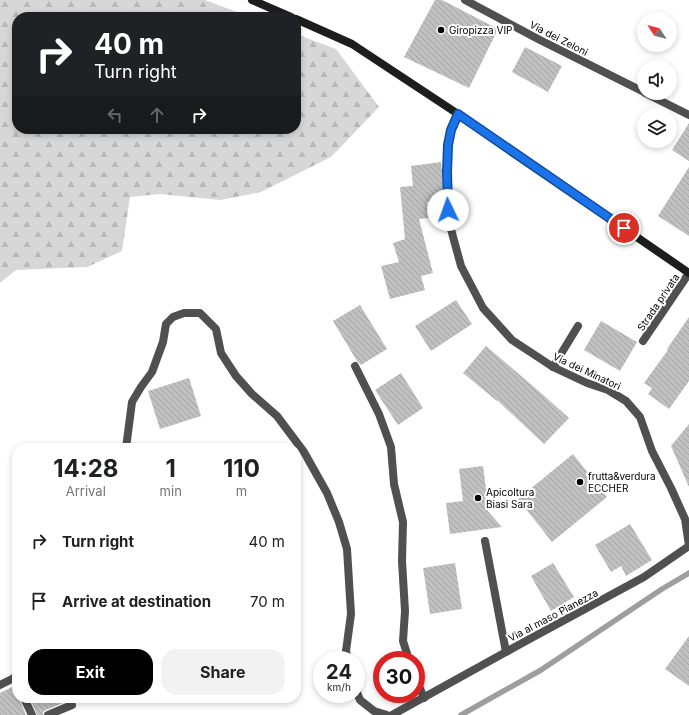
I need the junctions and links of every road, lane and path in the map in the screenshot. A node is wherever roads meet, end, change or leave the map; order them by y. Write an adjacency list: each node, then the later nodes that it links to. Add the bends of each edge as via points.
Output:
1 (252, 0): 3 (main road)
2 (465, 0): 5 (street, Via dei Zeloni)
3 (280, 12)
4 (301, 21): 7 (main road, via 352,44)
5 (637, 89)
6 (659, 100): 8 (street, Via dei Zeloni)
7 (458, 114): 9 (main road); 13 (street, Via dei Minatori, via 448,145 447,178 449,222 461,266 483,308 512,340)
8 (689, 115)
9 (689, 273): 11 (street, Strada privata)
10 (578, 326): 13 (street)
11 (643, 341)
12 (355, 366): 20 (street, via 379,414 391,448 394,484 403,522 403,641)
13 (553, 367): 18 (street, Via dei Minatori, via 608,390 626,402 640,417 652,451 685,519)
14 (127, 443): 15 (street, via 132,402 152,372 163,342 166,324 184,313 200,313 216,330 221,352 236,376 277,416)
15 (297, 443)
16 (301, 448): 19 (street, via 327,493 347,549 351,614)
17 (485, 541): 21 (street)
18 (689, 546): 21 (street, Via al maso Pianezza, via 644,577)
19 (346, 651)
20 (406, 651)
21 (506, 652): 24 (street, Via al maso Pianezza)
22 (12, 680): 23 (street)
23 (0, 685)
24 (425, 697)
25 (26, 703): 29 (street)
26 (363, 703): 31 (street, via 374,711)
27 (415, 703): 32 (street, Via al maso Pianezza)
28 (72, 705): 30 (street)
29 (32, 715)
30 (48, 715)
31 (387, 715)
32 (392, 715)

